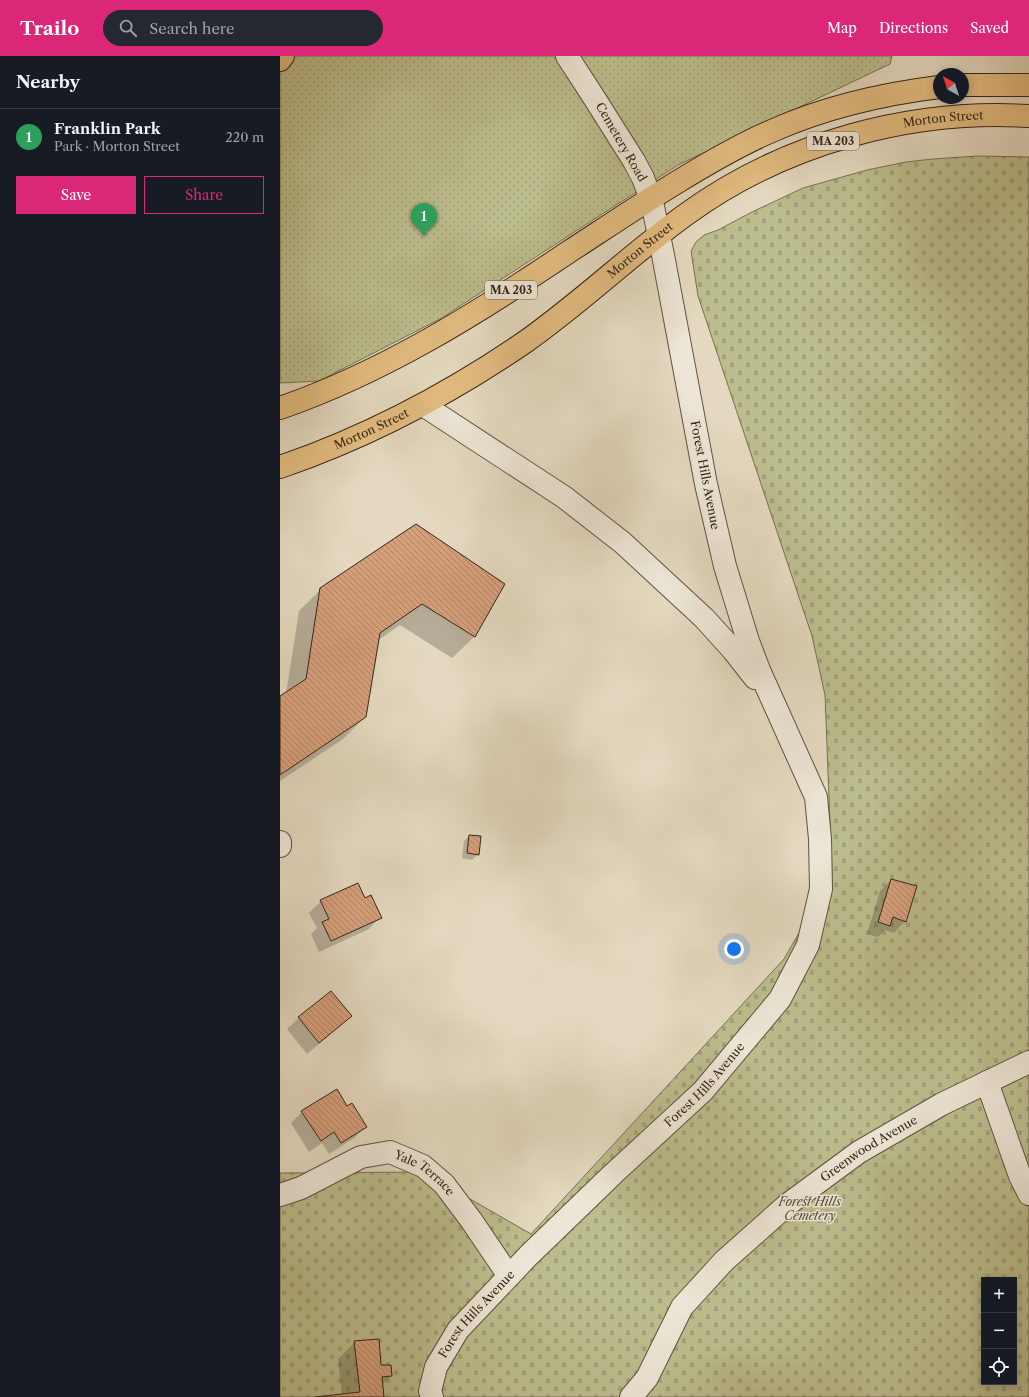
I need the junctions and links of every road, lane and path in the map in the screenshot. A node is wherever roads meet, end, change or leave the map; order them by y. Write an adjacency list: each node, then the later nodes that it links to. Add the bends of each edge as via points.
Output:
1 (283, 56): 3 (main road)
2 (567, 56): 8 (street, Cemetery Road, via 634,161)
3 (280, 60)
4 (969, 85): 5 (main road)
5 (1029, 86)
6 (933, 88): 8 (main road, MA 203, via 856,103 792,122 729,151)
7 (1029, 116): 9 (main road, Morton Street / MA 203, via 972,115 928,120 828,143 778,162 725,189 693,209)
8 (651, 198): 9 (street, Cemetery Road); 11 (main road, MA 203, via 436,337 361,376)
9 (660, 235): 10 (main road, Morton Street / MA 203, via 526,341); 13 (street, Forest Hills Avenue, via 715,526 748,641)
10 (423, 405): 12 (main road, Morton Street / MA 203, via 356,437); 13 (street, Forest Hills Avenue, via 564,497 623,543 704,618 754,676)
11 (280, 408)
12 (280, 467)
13 (776, 709): 20 (street, Forest Hills Avenue, via 816,797 821,889 808,945 780,999 703,1091 613,1174)
14 (280, 842): 15 (street)
15 (280, 846)
16 (1029, 1062): 17 (street, Greenwood Avenue)
17 (987, 1082): 19 (street, via 1020,1176); 22 (street, Greenwood Avenue, via 942,1104 859,1152 787,1205 724,1261 682,1307 647,1378)
18 (280, 1194): 20 (street, Yale Terrace, via 301,1188 361,1157 390,1152 423,1166 444,1184)
19 (1029, 1194)
20 (509, 1276): 21 (street, Forest Hills Avenue, via 458,1330 436,1367 430,1391)
21 (432, 1397)
22 (631, 1397)

